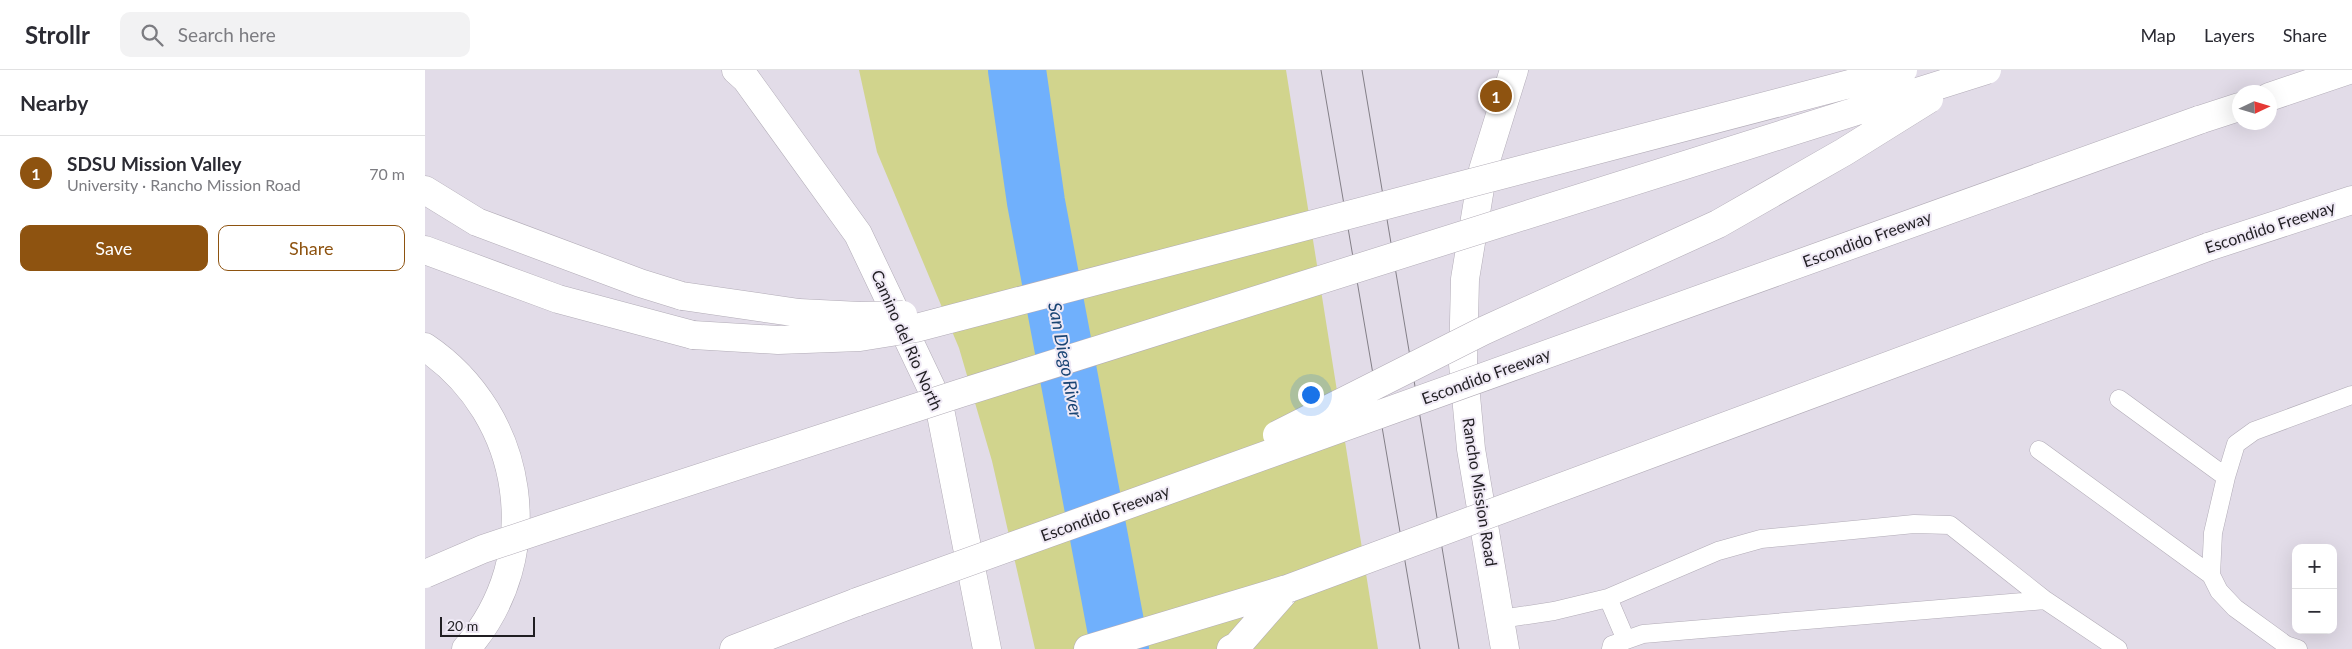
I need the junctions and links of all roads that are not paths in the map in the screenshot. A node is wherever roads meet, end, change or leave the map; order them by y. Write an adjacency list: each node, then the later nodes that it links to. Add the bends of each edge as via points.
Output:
1 (737, 70): 28 (main road, Camino del Rio North, via 857,234 939,404)
2 (1514, 70): 24 (main road, Rancho Mission Road, via 1483,170 1465,279 1463,364 1471,448)
3 (1903, 70): 12 (main road, bridge)
4 (1975, 70): 18 (main road, bridge, via 1844,152 1718,224 1483,331)
5 (1987, 70): 19 (main road, bridge, via 933,402 483,549)
6 (2349, 70): 7 (main road)
7 (2277, 94)
8 (2232, 109): 18 (main road, Escondido Freeway, bridge)
9 (425, 190): 12 (main road, bridge, via 477,222 682,296 799,314)
10 (2352, 200): 21 (main road, Escondido Freeway, bridge, via 2208,247)
11 (425, 250): 12 (main road, bridge, via 558,299 693,335 778,340 861,336 916,328)
12 (970, 314)
13 (425, 347): 26 (main road, via 461,377 484,406 503,442 513,477 516,501 513,555 506,582 497,606)
14 (2352, 396): 17 (lane, via 2254,431 2236,444)
15 (2119, 399): 17 (lane)
16 (2039, 450): 20 (lane)
17 (2226, 477): 20 (lane, via 2213,533)
18 (1175, 488): 27 (main road, Escondido Freeway, bridge)
19 (425, 574)
20 (2211, 575): 33 (lane, via 2219,591 2235,608 2286,645)
21 (1287, 589): 29 (main road, Escondido Freeway); 30 (main road)
22 (1608, 598): 23 (lane, via 1718,551 1761,539 1914,524 1950,525); 24 (lane); 25 (lane)
23 (2045, 600): 25 (lane, via 1643,634); 32 (lane)
24 (1501, 619): 31 (main road, Rancho Mission Road)
25 (1618, 645)
26 (466, 649)
27 (734, 649)
28 (987, 649)
29 (1088, 649)
30 (1231, 649)
31 (1505, 649)
32 (2118, 649)
33 (2298, 649)

